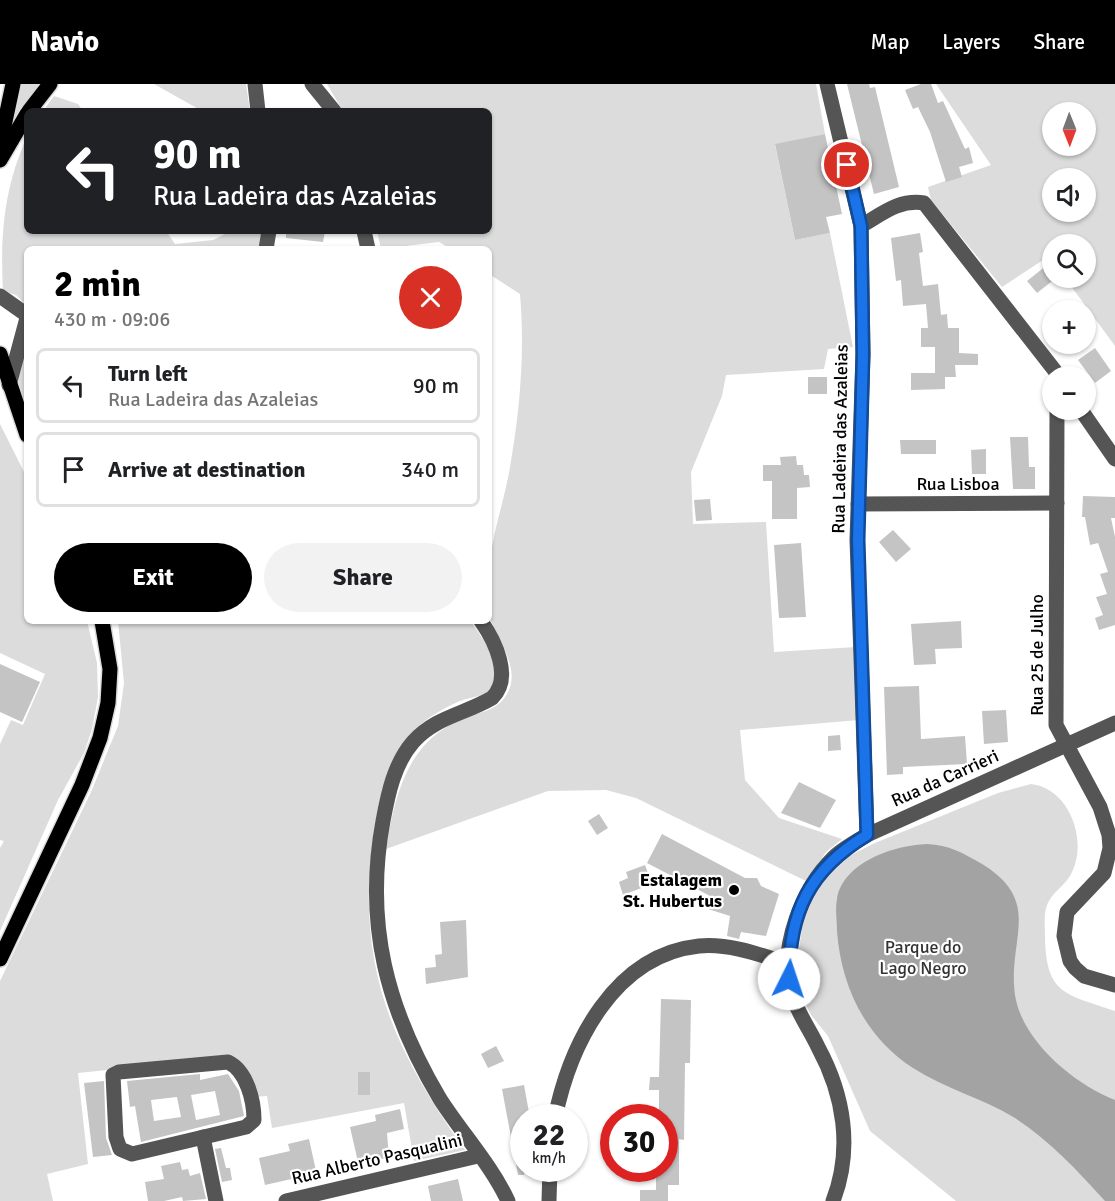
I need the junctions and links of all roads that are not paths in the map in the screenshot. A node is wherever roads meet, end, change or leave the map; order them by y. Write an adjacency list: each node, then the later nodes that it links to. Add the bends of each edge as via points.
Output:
1 (13, 84): 10 (main road)
2 (50, 84): 6 (main road)
3 (255, 84): 7 (street)
4 (312, 84): 8 (street)
5 (827, 84): 12 (street, Rua Ladeira das Azaleias)
6 (32, 108)
7 (258, 108)
8 (332, 108)
9 (24, 120): 11 (main road)
10 (0, 145)
11 (0, 160)
12 (861, 226): 17 (street, via 899,204 924,203); 24 (street, Rua Ladeira das Azaleias, via 863,354)
13 (0, 296): 14 (street)
14 (24, 314)
15 (24, 328): 18 (street)
16 (0, 354): 18 (main road)
17 (1050, 366)
18 (9, 385): 21 (main road)
19 (1057, 420): 23 (street, Rua 25 de Julho)
20 (1088, 420): 22 (street)
21 (24, 427)
22 (1115, 459)
23 (1058, 503): 24 (street, Rua Lisboa); 28 (street, Rua 25 de Julho, via 1056,725)
24 (858, 504): 29 (street, Rua Ladeira das Azaleias)
25 (102, 624): 30 (main road, via 110,669 100,738 78,796)
26 (482, 624): 35 (street, via 499,660 503,683 492,698 436,722 403,756 386,803 375,895 380,954 399,1016 440,1098)
27 (1115, 723): 28 (street, Rua da Carrieri)
28 (1065, 744): 29 (street, Rua da Carrieri); 32 (street, Rua 25 de Julho, via 1106,821 1110,848 1104,873 1067,912 1063,927 1066,949 1075,968 1084,976)
29 (867, 835): 31 (street, Rua da Carrieri, via 834,856 814,880 793,933)
30 (0, 959)
31 (789, 964): 33 (street, via 729,948 700,946 673,953 630,976 599,1010 575,1050); 41 (street, Rua da Carrieri, via 793,997 834,1079 843,1119 843,1166)
32 (1115, 985)
33 (559, 1104)
34 (203, 1137): 34 (street, via 246,1127 254,1120 244,1077 232,1064 113,1075 120,1149 132,1154); 37 (street)
35 (478, 1156): 38 (street, Rua Alberto Pasqualini); 39 (street)
36 (550, 1182): 40 (street)
37 (216, 1201)
38 (286, 1201)
39 (508, 1201)
40 (549, 1201)
41 (833, 1201)

